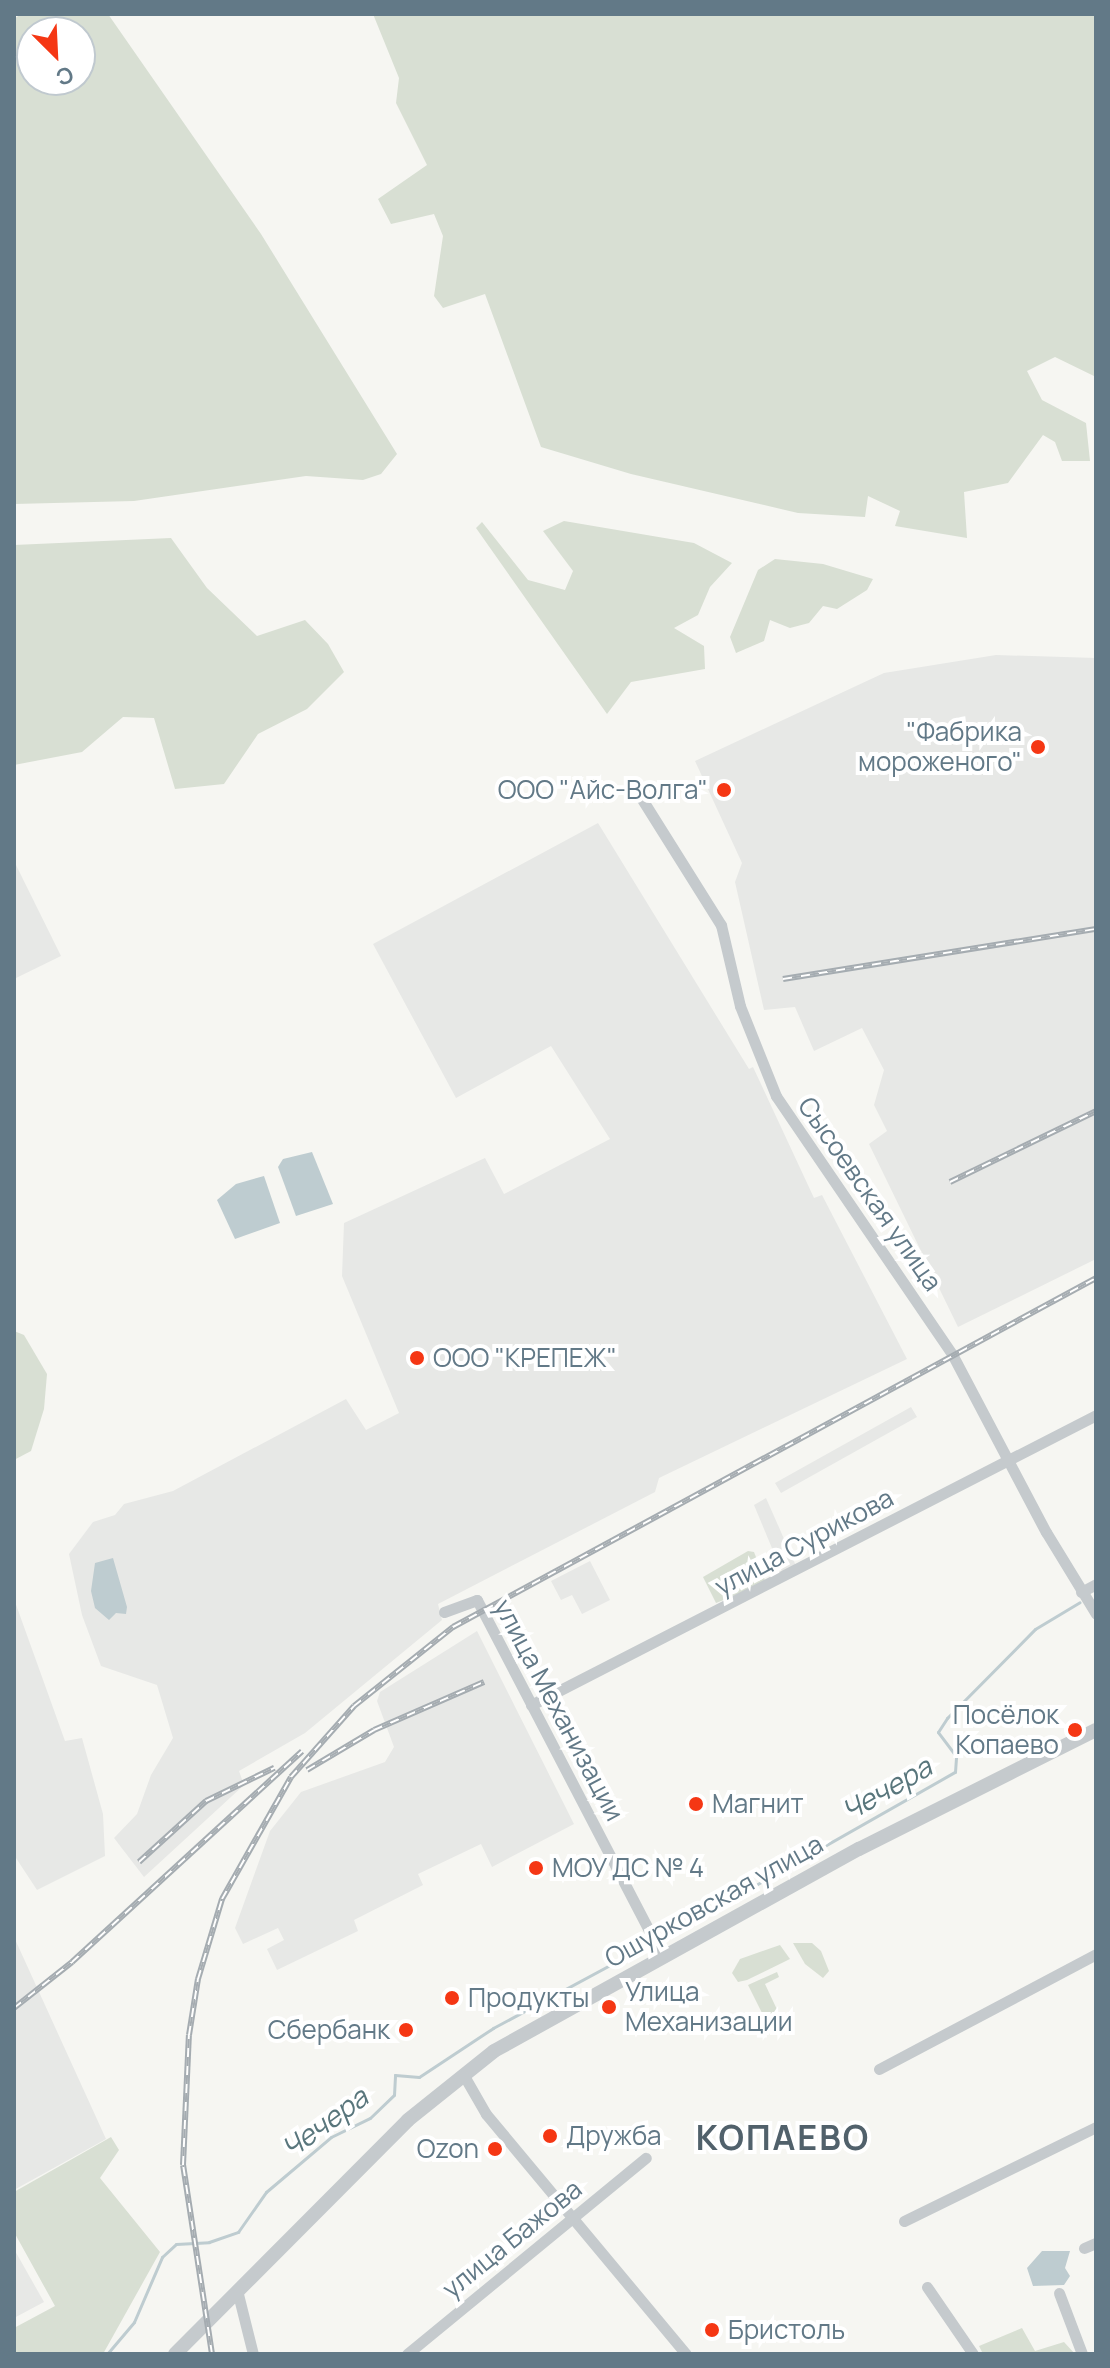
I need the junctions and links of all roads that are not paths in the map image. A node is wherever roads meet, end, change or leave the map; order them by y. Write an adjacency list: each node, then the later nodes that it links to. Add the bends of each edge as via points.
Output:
1 (635, 788): 3 (street, Сысоевская улица, via 721,925 740,1006 776,1096 938,1331)
2 (1096, 1415): 3 (street, улица Сурикова)
3 (1009, 1460): 5 (street, Сысоевская улица); 8 (street, улица Сурикова)
4 (1096, 1584): 5 (street)
5 (1081, 1592): 7 (street, Сысоевская улица)
6 (444, 1612): 8 (street, улица Механизации, via 477,1600)
7 (1096, 1614)
8 (531, 1705): 11 (street, улица Механизации)
9 (1096, 1730): 11 (street, Ошурковская улица, via 941,1806)
10 (1096, 1954): 12 (street)
11 (663, 1957): 13 (street, Ошурковская улица, via 524,2033)
12 (879, 2069)
13 (463, 2074): 16 (street, via 486,2114); 21 (street, Ошурковская улица, via 408,2120)
14 (1096, 2127): 17 (street)
15 (646, 2158): 16 (street, улица Бажова)
16 (573, 2218): 25 (street, улица Бажова); 26 (street)
17 (904, 2221)
18 (1096, 2243): 19 (street)
19 (1084, 2248)
20 (927, 2287): 27 (street)
21 (237, 2290): 23 (street, Ошурковская улица); 24 (street)
22 (1059, 2293): 28 (street)
23 (175, 2354)
24 (253, 2354)
25 (407, 2354)
26 (686, 2354)
27 (973, 2354)
28 (1082, 2354)

